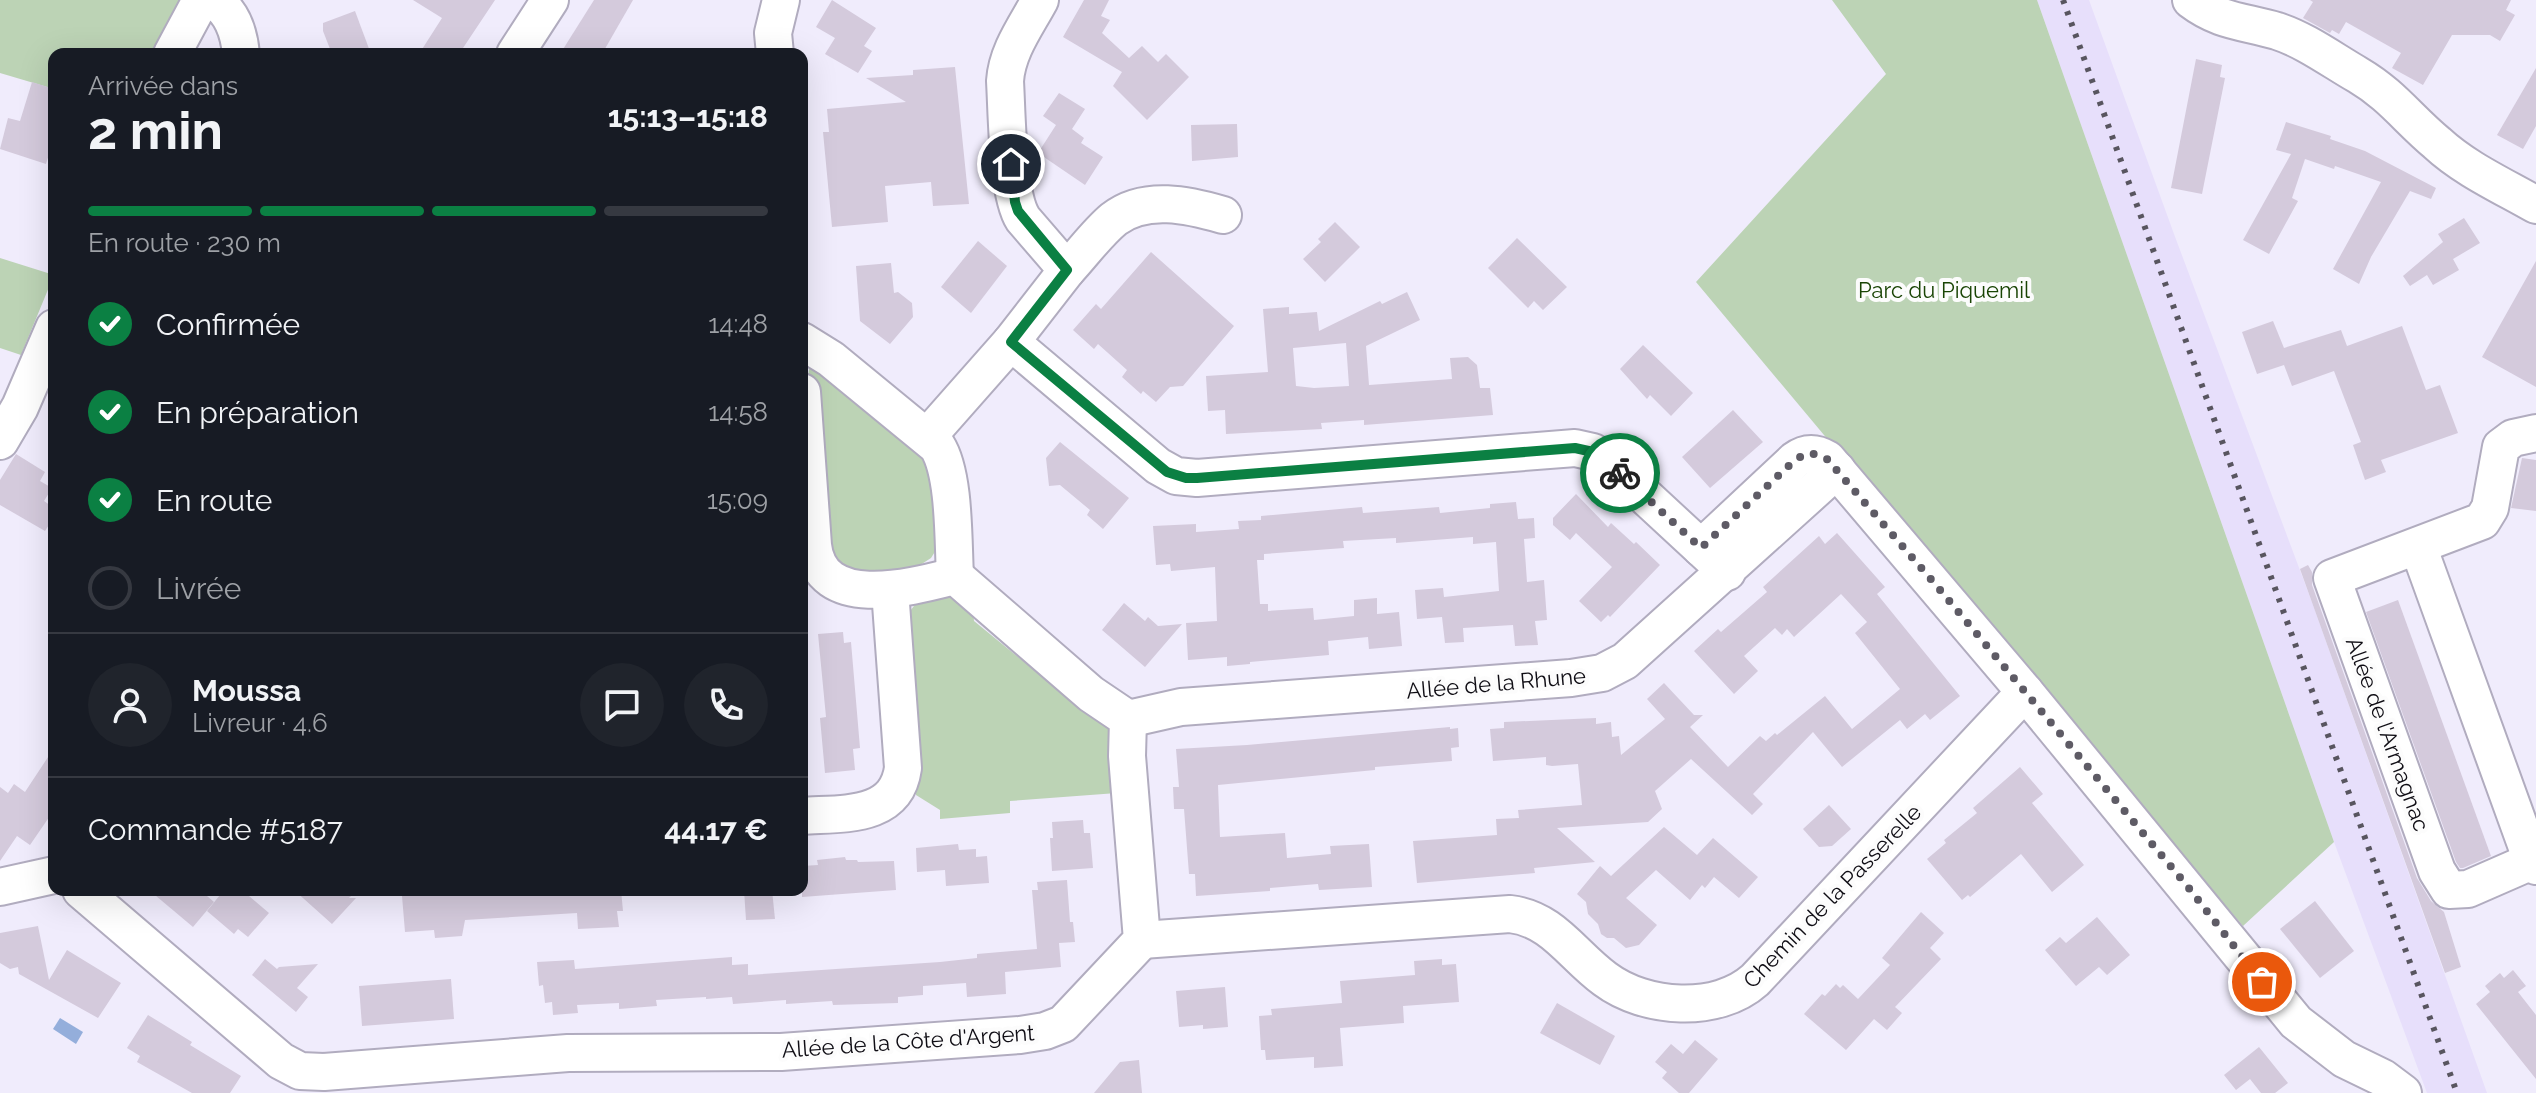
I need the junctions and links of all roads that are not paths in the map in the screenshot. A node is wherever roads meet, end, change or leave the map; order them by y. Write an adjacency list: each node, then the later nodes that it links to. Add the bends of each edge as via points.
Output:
1 (201, 0): 7 (street)
2 (213, 0): 8 (street, via 228,13)
3 (550, 0): 9 (street)
4 (781, 0): 10 (street)
5 (1040, 0): 13 (street, via 1006,66 1014,192 1023,219)
6 (2191, 0): 11 (street, via 2219,17 2294,38 2372,83 2458,160)
7 (175, 48)
8 (240, 48)
9 (519, 48)
10 (774, 48)
11 (2536, 205)
12 (1223, 215): 13 (street, via 1177,204 1137,207 1112,221)
13 (1067, 270): 15 (street)
14 (48, 342): 19 (street)
15 (1011, 342): 18 (street); 22 (street, via 1176,476 1575,448 1593,452 1612,466)
16 (808, 345): 18 (street)
17 (2536, 433): 21 (street, Allée de l'Armagnac, via 2501,447 2485,519)
18 (928, 436): 24 (street, via 946,467)
19 (0, 441)
20 (808, 500): 23 (street)
21 (2418, 546): 29 (street, Allée de l'Armagnac); 29 (street, Allée de l'Armagnac, via 2332,578 2437,871 2449,890 2468,889)
22 (1714, 560): 26 (street, Allée de la Rhune, via 1837,470); 27 (street, Allée de la Rhune, via 1625,661 1602,673 1181,707)
23 (812, 572): 25 (street, via 845,586)
24 (955, 576): 25 (street); 27 (street, via 1091,694)
25 (890, 590): 28 (street, via 903,768 898,788 890,798 860,812)
26 (2025, 692): 33 (street, Chemin de la Passerelle, via 1755,980 1733,996 1681,1004 1622,989 1595,972 1552,930 1510,914); 34 (street, via 2296,1022 2344,1059)
27 (1128, 719): 33 (street)
28 (808, 816)
29 (2534, 863)
30 (48, 876): 31 (street)
31 (0, 887)
32 (88, 896): 33 (street, Allée de la Côte d'Argent, via 281,1061 311,1072 568,1053 781,1052 1020,1035 1063,1024)
33 (1142, 940)
34 (2403, 1093)

